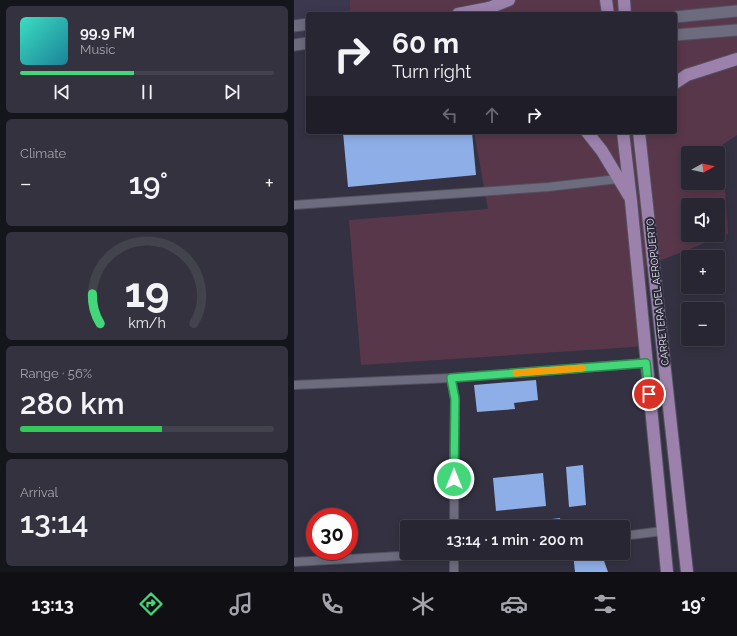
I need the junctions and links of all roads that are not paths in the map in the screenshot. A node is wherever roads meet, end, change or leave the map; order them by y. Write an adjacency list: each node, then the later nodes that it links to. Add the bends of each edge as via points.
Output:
1 (509, 0): 5 (main road, via 489,8)
2 (606, 0): 6 (main road)
3 (624, 0): 7 (main road)
4 (737, 11): 8 (main road)
5 (468, 12)
6 (608, 12)
7 (625, 12)
8 (677, 17)
9 (306, 24): 10 (main road)
10 (294, 26)
11 (737, 30): 12 (main road)
12 (677, 35)
13 (306, 44): 14 (main road)
14 (294, 46)
15 (737, 59): 16 (main road, via 688,75)
16 (677, 82)
17 (589, 134): 20 (main road)
18 (623, 134): 21 (main road, CARRETERA DEL AEROPUERTO)
19 (639, 134): 34 (main road, CARRETERA DEL AEROPUERTO)
20 (618, 179): 21 (main road); 22 (street)
21 (631, 201): 23 (main road, CARRETERA DEL AEROPUERTO)
22 (294, 205)
23 (646, 363): 24 (street); 27 (main road, CARRETERA DEL AEROPUERTO)
24 (451, 378): 25 (street); 26 (street, via 455,399)
25 (294, 385)
26 (454, 520)
27 (663, 531): 28 (street); 33 (main road, CARRETERA DEL AEROPUERTO)
28 (630, 535)
29 (400, 556): 31 (street)
30 (454, 560): 32 (street)
31 (294, 562)
32 (454, 572)
33 (667, 572)
34 (686, 572)

